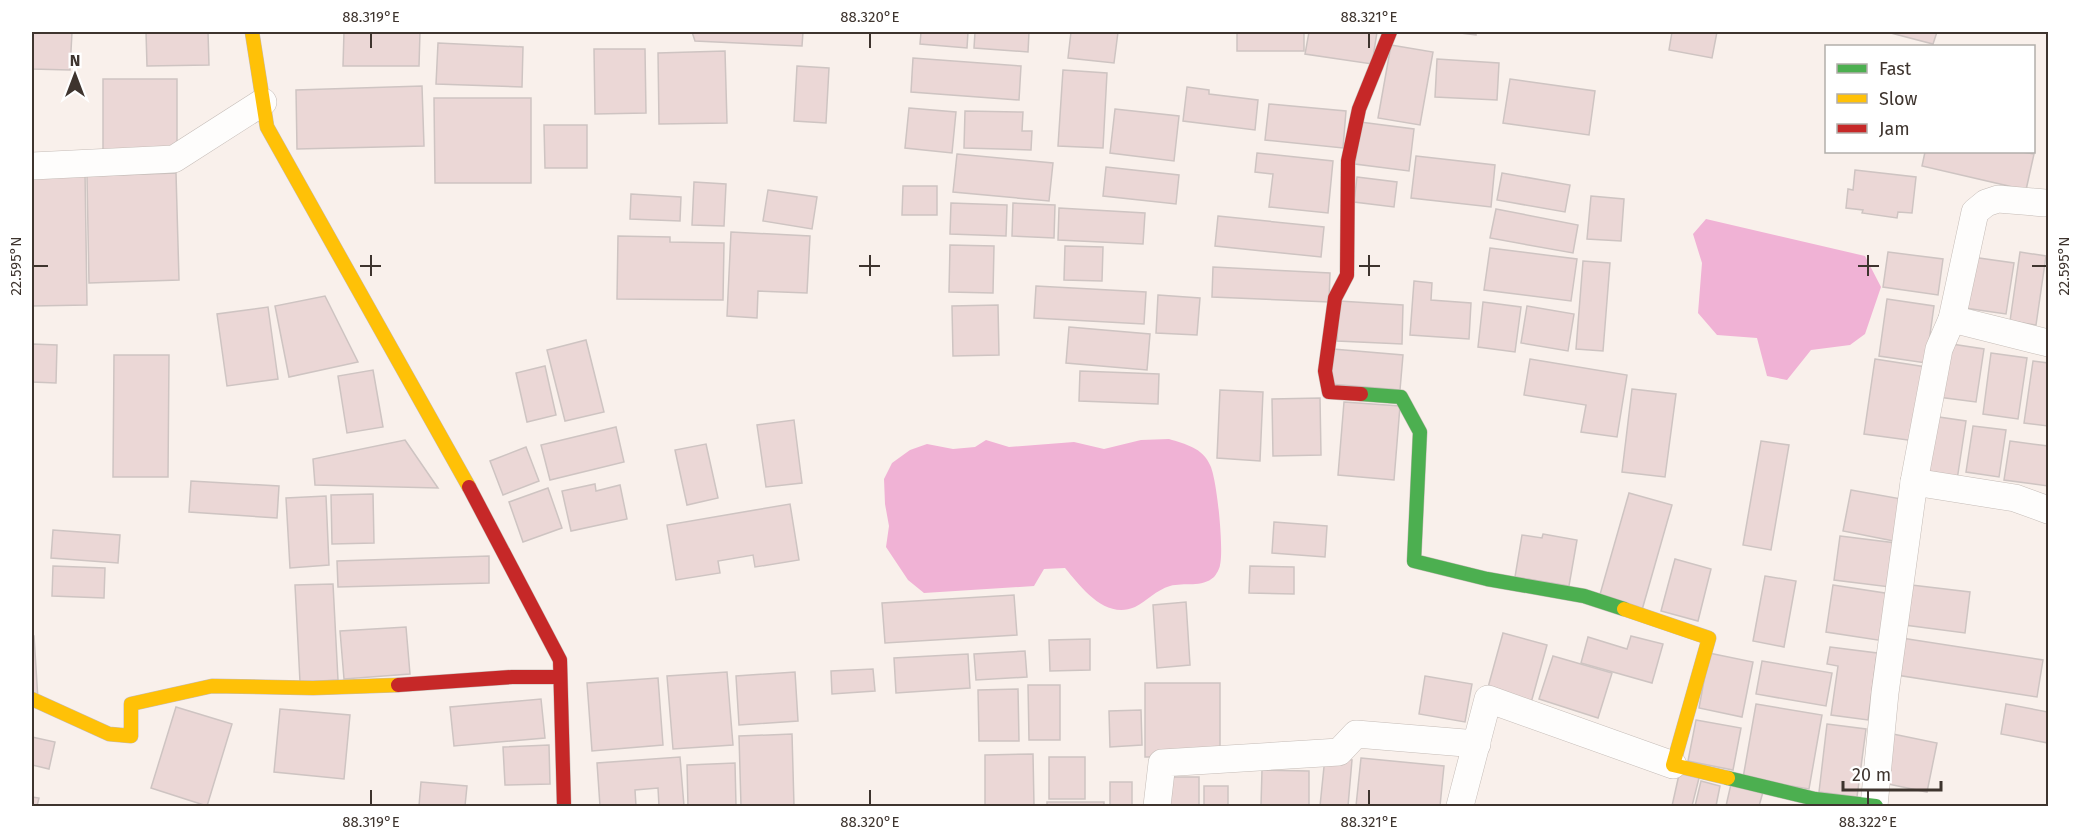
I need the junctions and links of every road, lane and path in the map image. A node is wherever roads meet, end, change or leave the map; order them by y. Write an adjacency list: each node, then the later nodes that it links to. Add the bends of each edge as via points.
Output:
1 (252, 32): 3 (street)
2 (1390, 32): 13 (street, via 1359,109 1348,160 1347,274 1335,298 1325,371 1329,392 1401,397 1420,432 1414,561 1584,596 1710,639)
3 (263, 102): 4 (street, via 174,159); 10 (street, via 267,127 444,440 560,660)
4 (32, 166)
5 (2047, 196): 6 (street, via 1998,199 1986,202 1975,212)
6 (1952, 319): 7 (street); 8 (street, via 1939,349)
7 (2049, 343)
8 (1914, 482): 9 (street, via 2015,498); 14 (street, via 1885,693)
9 (2049, 510)
10 (560, 677): 11 (street, via 313,688 212,686 131,704 131,736 109,734); 15 (street)
11 (32, 699)
12 (1477, 744): 13 (street, via 1488,699); 16 (street, via 1356,734 1339,752 1162,763); 17 (street)
13 (1672, 765): 14 (street, via 1804,797)
14 (1875, 806)
15 (564, 807)
16 (1157, 807)
17 (1460, 807)

